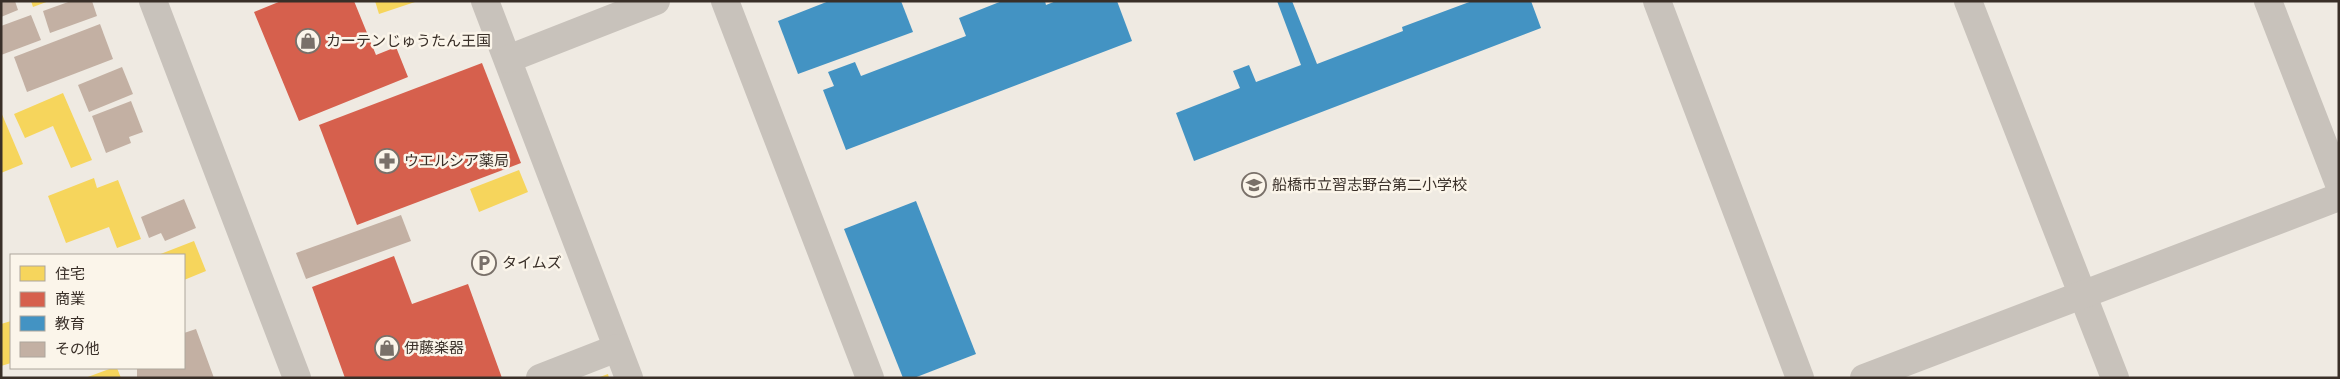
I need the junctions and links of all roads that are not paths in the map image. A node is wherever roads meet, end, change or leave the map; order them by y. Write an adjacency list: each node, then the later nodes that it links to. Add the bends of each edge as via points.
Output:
1 (153, 1): 13 (street)
2 (485, 1): 8 (street)
3 (656, 1): 8 (street)
4 (724, 1): 16 (street)
5 (1656, 1): 17 (street)
6 (1968, 1): 11 (street)
7 (2268, 1): 9 (street)
8 (508, 59): 12 (street)
9 (2339, 184)
10 (2339, 197): 11 (street)
11 (2083, 294): 18 (street); 19 (street)
12 (617, 348): 14 (street); 15 (street)
13 (297, 378)
14 (540, 378)
15 (629, 378)
16 (870, 378)
17 (1800, 378)
18 (1864, 378)
19 (2115, 378)

